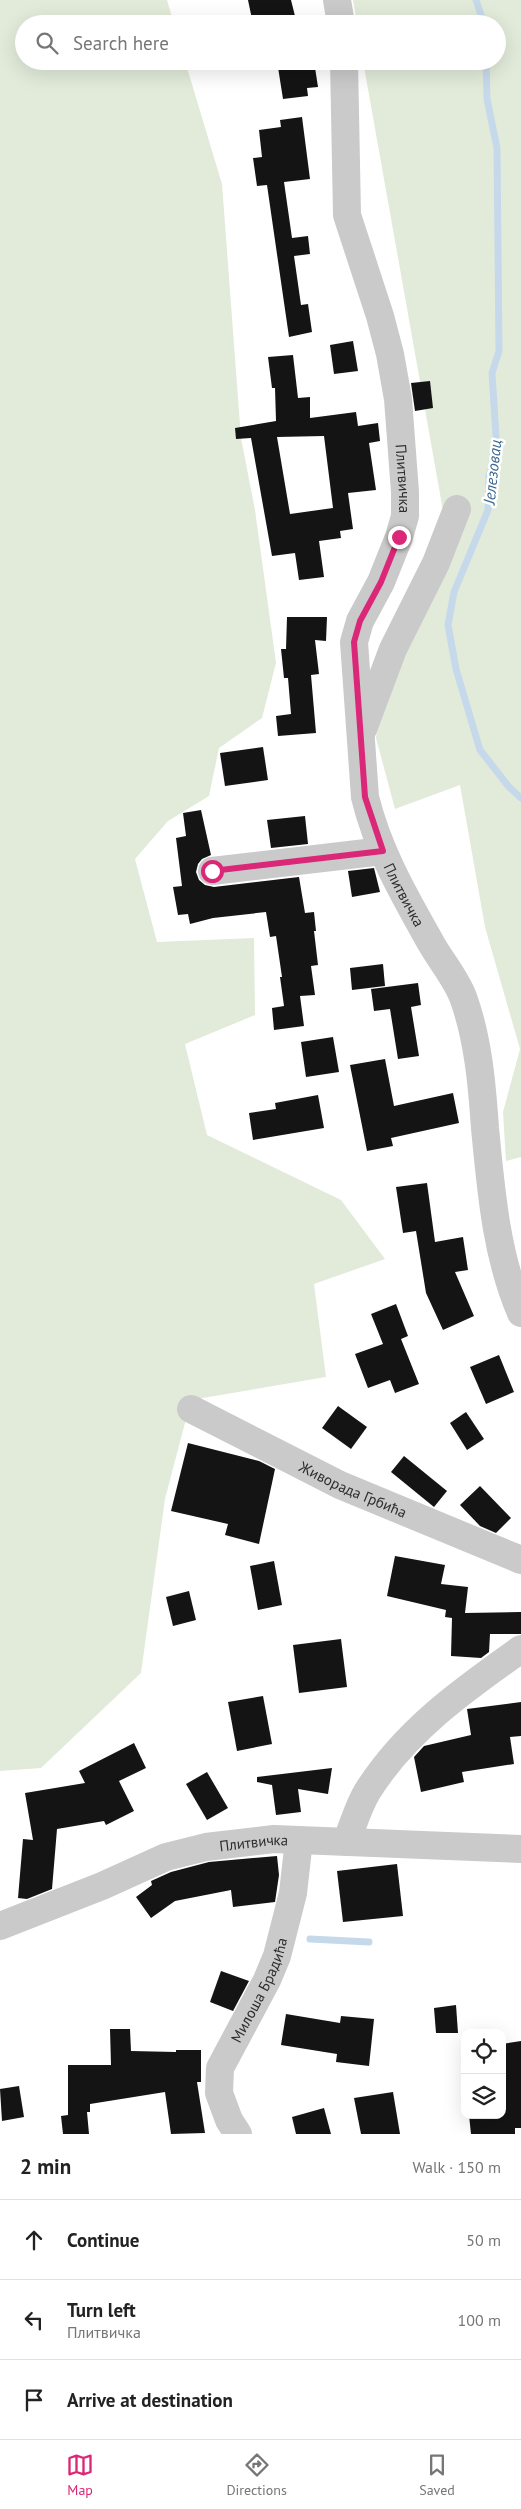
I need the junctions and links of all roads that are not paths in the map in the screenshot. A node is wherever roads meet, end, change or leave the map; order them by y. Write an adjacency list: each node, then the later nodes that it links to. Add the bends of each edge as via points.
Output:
1 (337, 0): 2 (street)
2 (340, 15)
3 (344, 70): 5 (street, Плитвичка, via 347,215 390,354 399,407 405,492 405,516 399,537 381,582 360,621 354,642)
4 (457, 509): 5 (street, via 436,563 393,649)
5 (360, 738): 6 (street, Плитвичка, via 365,797)
6 (383, 851): 7 (street); 8 (street, Плитвичка, via 462,997 472,1030 501,1251)
7 (212, 871)
8 (521, 1313)
9 (191, 1409): 10 (street, Живорада Грбића, via 340,1485)
10 (521, 1560)
11 (521, 1649): 13 (street, via 430,1717 397,1750 366,1794)
12 (299, 1840): 13 (street, Плитвичка); 15 (street, Плитвичка, via 245,1841 166,1857); 16 (street, Милоша Брадића, via 293,1893 277,1956 268,1980 220,2068 219,2093)
13 (346, 1842): 14 (street, Плитвичка)
14 (521, 1849)
15 (0, 1926)
16 (238, 2134)

